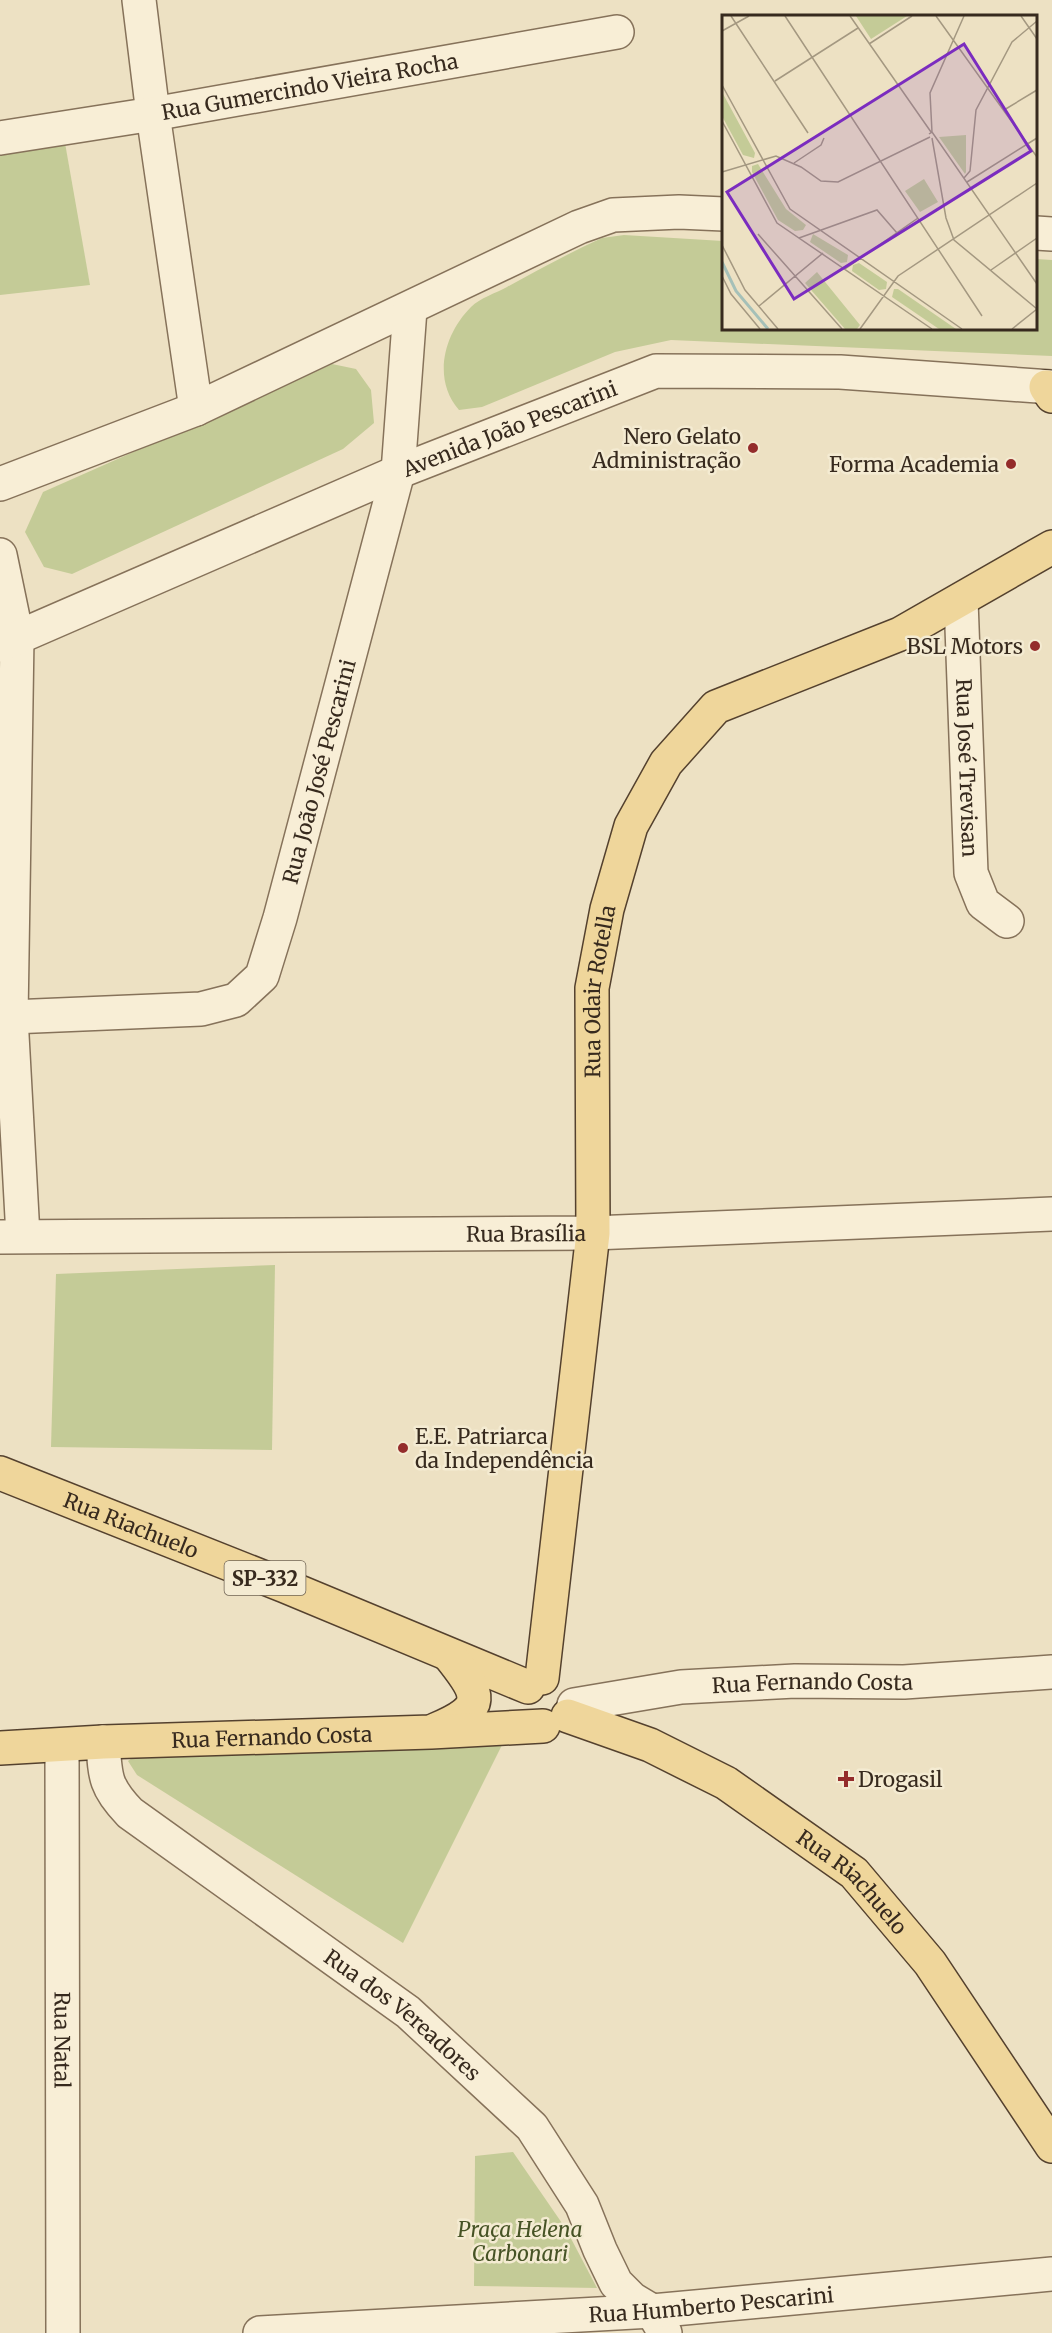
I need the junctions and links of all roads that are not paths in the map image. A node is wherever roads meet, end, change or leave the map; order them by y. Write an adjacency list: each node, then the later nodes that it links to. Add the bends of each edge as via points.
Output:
1 (139, 0): 3 (street)
2 (617, 32): 3 (street, Rua Gumercindo Vieira Rocha)
3 (153, 114): 4 (street, Rua Gumercindo Vieira Rocha); 10 (street)
4 (0, 138)
5 (722, 214): 8 (street, via 613,215 579,227)
6 (1037, 233): 7 (street)
7 (1052, 234)
8 (410, 309): 10 (street); 11 (street, Rua João José Pescarini)
9 (1050, 390): 11 (street, Avenida João Pescarini, via 840,372 656,371)
10 (196, 409): 12 (street)
11 (398, 472): 16 (street, Avenida João Pescarini); 18 (street, Rua João José Pescarini, via 262,976 236,1000 201,1009)
12 (0, 484)
13 (1052, 547): 15 (main road, Rua Odair Rotella)
14 (0, 555): 16 (street)
15 (961, 600): 17 (street, Rua José Trevisan, via 971,873 983,903); 20 (main road, Rua Odair Rotella, via 900,634 716,707 666,763 631,826 607,909 592,988)
16 (9, 641): 18 (street)
17 (1007, 921)
18 (11, 1017): 21 (street)
19 (1052, 1214): 20 (street, Rua Brasília)
20 (593, 1233): 21 (street, Rua Brasília); 25 (main road, Rua Odair Rotella)
21 (12, 1237)
22 (0, 1473): 23 (main road, Rua Riachuelo / SP-332)
23 (449, 1654): 25 (main road, Rua Riachuelo / SP-332); 27 (main road, via 470,1681 474,1697 470,1712)
24 (1052, 1672): 26 (street, Rua Fernando Costa, via 904,1682 795,1681 681,1687)
25 (535, 1683): 26 (main road, SP-332, via 551,1677 568,1686 573,1695); 26 (main road, Rua Odair Rotella, via 524,1695 525,1711 535,1723)
26 (562, 1716): 27 (main road, Rua Fernando Costa); 31 (main road, Rua Riachuelo, via 650,1745 726,1783 854,1873 930,1963)
27 (431, 1732): 28 (main road, Rua Fernando Costa)
28 (103, 1742): 29 (main road, Rua Fernando Costa); 33 (street, Rua dos Vereadores, via 104,1774 114,1796 130,1813 408,2012 532,2127 582,2205 616,2283)
29 (62, 1746): 30 (main road, Rua Fernando Costa); 35 (street, Rua Natal)
30 (0, 1748)
31 (1052, 2146)
32 (1052, 2274): 33 (street, Rua Humberto Pescarini)
33 (658, 2322): 34 (street, Rua Humberto Pescarini)
34 (404, 2329): 36 (street, Rua Humberto Pescarini)
35 (63, 2333)
36 (260, 2333)

